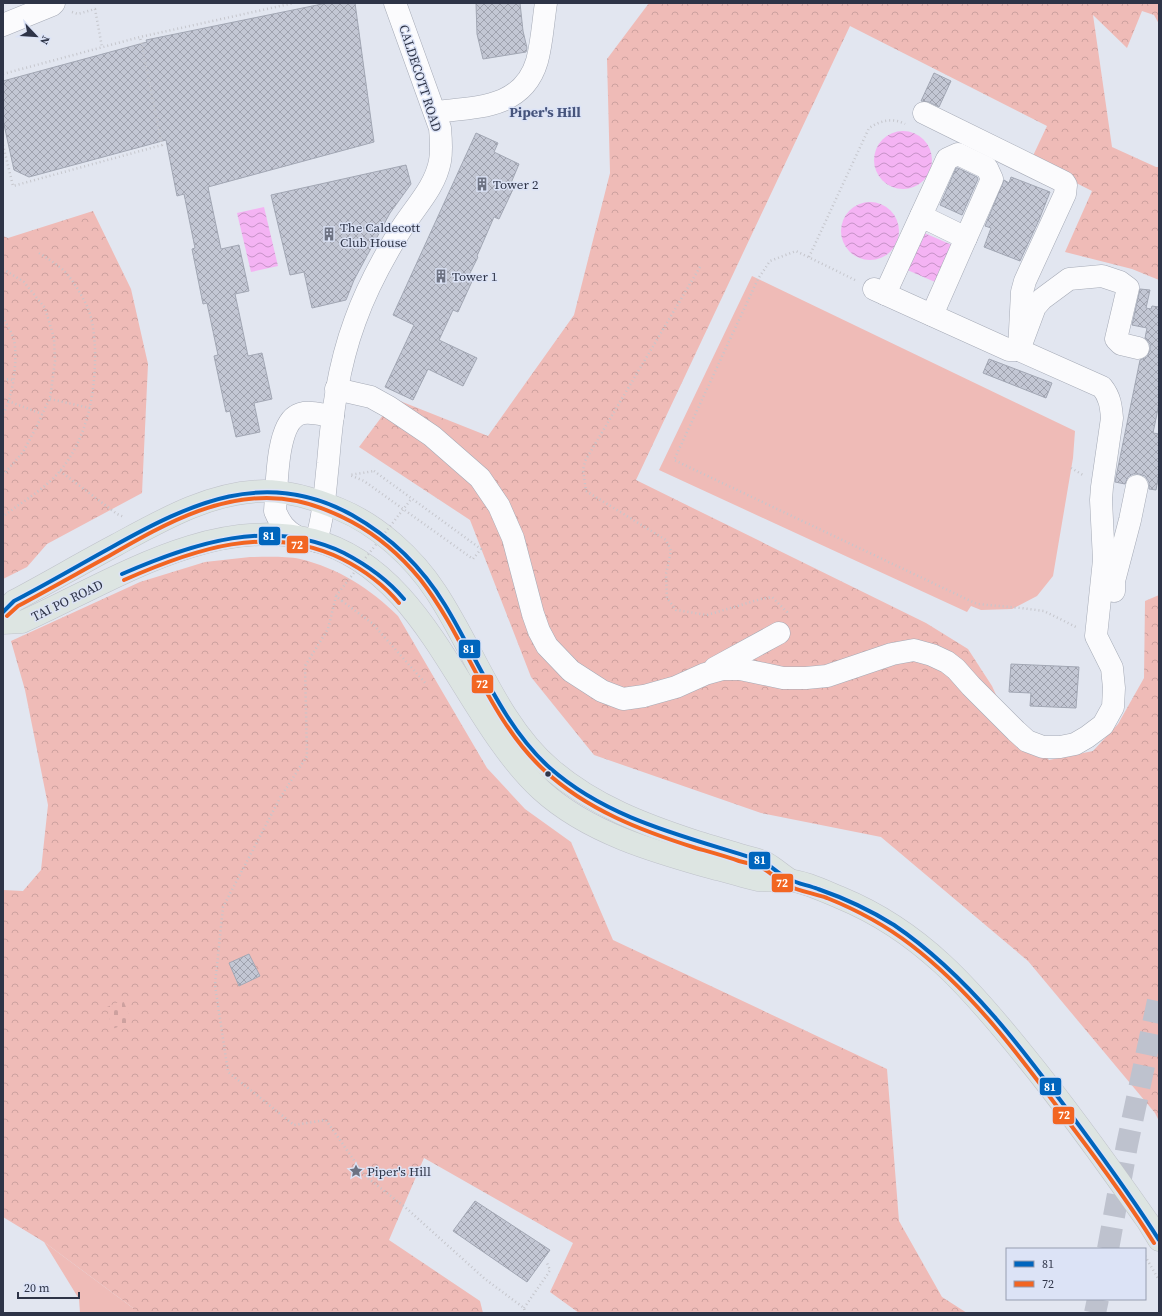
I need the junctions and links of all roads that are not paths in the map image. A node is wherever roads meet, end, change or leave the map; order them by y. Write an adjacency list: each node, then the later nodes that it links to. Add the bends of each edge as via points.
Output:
1 (54, 3): 4 (street)
2 (395, 3): 5 (street, CALDECOTT ROAD)
3 (546, 3): 5 (street, via 533,72 517,92 506,100 494,104)
4 (3, 25)
5 (435, 112): 12 (street, CALDECOTT ROAD, via 440,128 441,145 440,162 434,179 385,254 369,287 355,320)
6 (924, 113): 11 (street, via 1064,182 1066,186 1065,194 1025,281 1022,292)
7 (921, 216): 8 (street); 8 (street, via 947,159 958,154 987,168 992,179); 9 (street, via 880,291)
8 (966, 238): 9 (street)
9 (932, 315): 11 (street, via 1009,350)
10 (1138, 348): 11 (street, via 1120,344 1116,339 1128,288 1120,282 1102,276 1069,279 1042,298 1035,307)
11 (1020, 350): 21 (street, via 1102,387 1109,397 1112,418 1101,500 1104,560 1096,636)
12 (336, 389): 13 (street, CALDECOTT ROAD); 22 (street, via 371,397 389,407 432,436 480,478 499,506 513,538 539,632 547,646 571,671 602,691 623,698 644,696 676,687)
13 (332, 416): 15 (street, via 308,413 297,415 288,424 282,439); 16 (street, CALDECOTT ROAD)
14 (1137, 486): 21 (street, via 1114,581 1111,614)
15 (277, 492): 16 (main road, TAI PO ROAD); 17 (street, via 275,510 279,522 286,530); 18 (main road, TAI PO ROAD, via 244,493 198,504 165,519 14,601)
16 (324, 503): 17 (street, CALDECOTT ROAD, via 323,516); 23 (main road, TAI PO ROAD, via 348,512 370,525 416,565 437,592 512,723 551,769 602,804 633,819 678,836 765,862)
17 (306, 539): 19 (main road, TAI PO ROAD, via 275,534 213,541 124,573 22,622); 23 (main road, TAI PO ROAD, via 334,547 366,565 400,595 419,618 499,742 542,791 562,807 605,831 696,863 760,880)
18 (3, 612)
19 (3, 623)
20 (779, 633): 22 (street)
21 (1112, 668): 22 (street, via 1113,707 1103,725 1075,744 1060,747 1043,747 1027,741 956,669 932,655 914,650 892,654 827,676 783,678 740,669 723,669)
22 (705, 674)
23 (790, 880): 24 (main road, via 843,898 871,912 904,932 957,976 1068,1110)
24 (1159, 1240)

